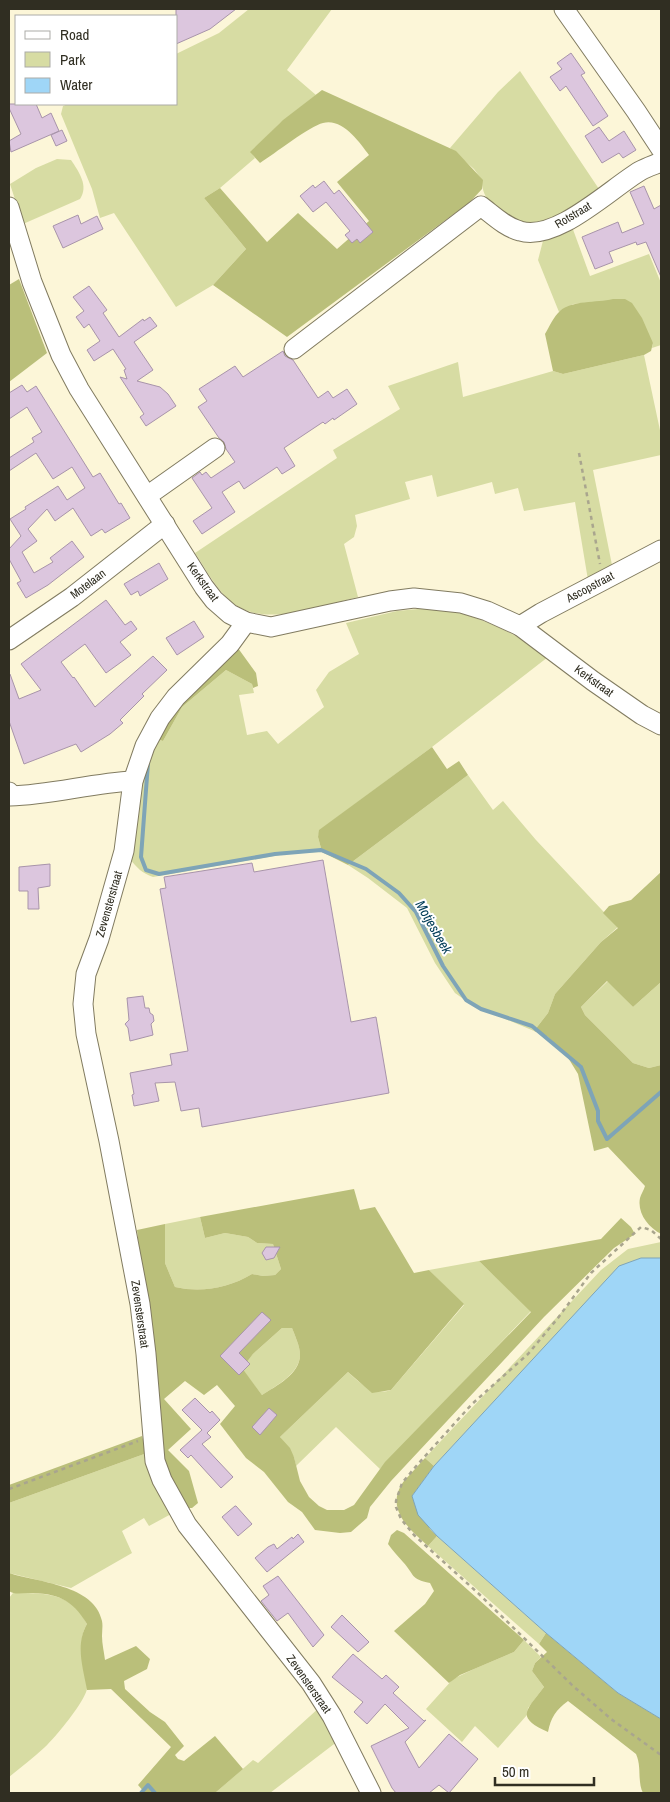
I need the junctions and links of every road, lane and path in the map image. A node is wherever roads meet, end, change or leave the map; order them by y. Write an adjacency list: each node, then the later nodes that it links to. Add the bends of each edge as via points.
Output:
1 (564, 9): 2 (street)
2 (661, 149)
3 (661, 162): 5 (street, Rotstraat, via 641,170 561,225 545,231 521,232 505,225 481,206)
4 (9, 207): 8 (street, Kerkstraat, via 32,282 61,355)
5 (294, 349)
6 (215, 448): 8 (street)
7 (579, 452): 11 (path, via 600,563)
8 (147, 496): 9 (street, Kerkstraat)
9 (165, 524): 12 (street, Kerkstraat, via 214,600); 14 (street, Motelaan)
10 (661, 550): 11 (street, Ascopstraat)
11 (606, 579): 13 (street, Ascopstraat)
12 (246, 622): 13 (street, Kerkstraat, via 271,628 414,598 462,603); 16 (street, Zevensterstraat, via 230,644 176,697 160,718 145,746)
13 (520, 626): 15 (street, Kerkstraat, via 592,681)
14 (9, 640)
15 (661, 725)
16 (133, 780): 17 (street, via 29,795); 19 (street, Zevensterstraat, via 124,851 86,974 83,1004 86,1034 140,1304)
17 (9, 794)
18 (661, 1239): 21 (path, via 641,1226 591,1273 528,1354 472,1404 418,1464 402,1484 396,1501 398,1513 414,1535 584,1697)
19 (153, 1435): 20 (path); 22 (street, Zevensterstraat, via 155,1461 175,1506 311,1683 332,1716)
20 (9, 1489)
21 (661, 1755)
22 (371, 1793)

